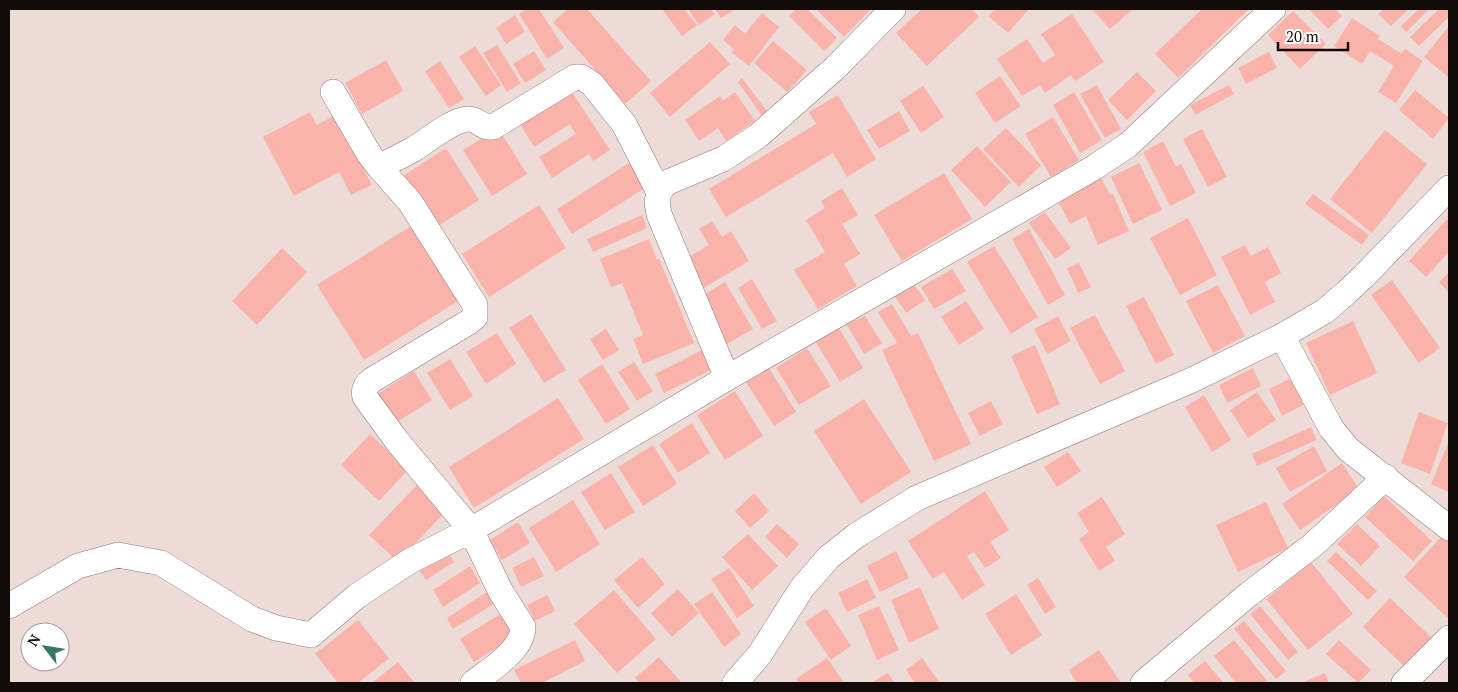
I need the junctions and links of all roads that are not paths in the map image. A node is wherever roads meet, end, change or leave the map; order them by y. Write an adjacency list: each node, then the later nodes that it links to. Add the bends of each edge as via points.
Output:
1 (893, 9): 6 (street, via 835,68 758,136 723,159 666,183)
2 (1273, 9): 8 (street, via 1128,145)
3 (334, 92): 4 (street)
4 (379, 167): 6 (street, via 464,120 472,119 484,127 493,127 575,77 581,77 592,84 624,124); 11 (street, via 410,202 474,300 476,309 475,317 469,322 368,384 364,389 365,397)
5 (1449, 188): 7 (street, via 1347,292 1325,311)
6 (658, 192): 8 (street, via 658,214)
7 (1282, 336): 9 (street, via 1331,428 1348,449); 15 (street, via 1192,380 917,498 857,535 829,557 802,588 760,654)
8 (727, 378): 11 (street)
9 (1386, 477): 10 (street); 16 (street, via 1313,545)
10 (1447, 521)
11 (471, 530): 12 (street, via 410,561 357,596 311,635 252,619 161,563 118,555 78,566); 14 (street, via 501,592 523,627 521,640 514,649)
12 (9, 606)
13 (1449, 638): 17 (street)
14 (473, 683)
15 (735, 683)
16 (1143, 683)
17 (1404, 683)

